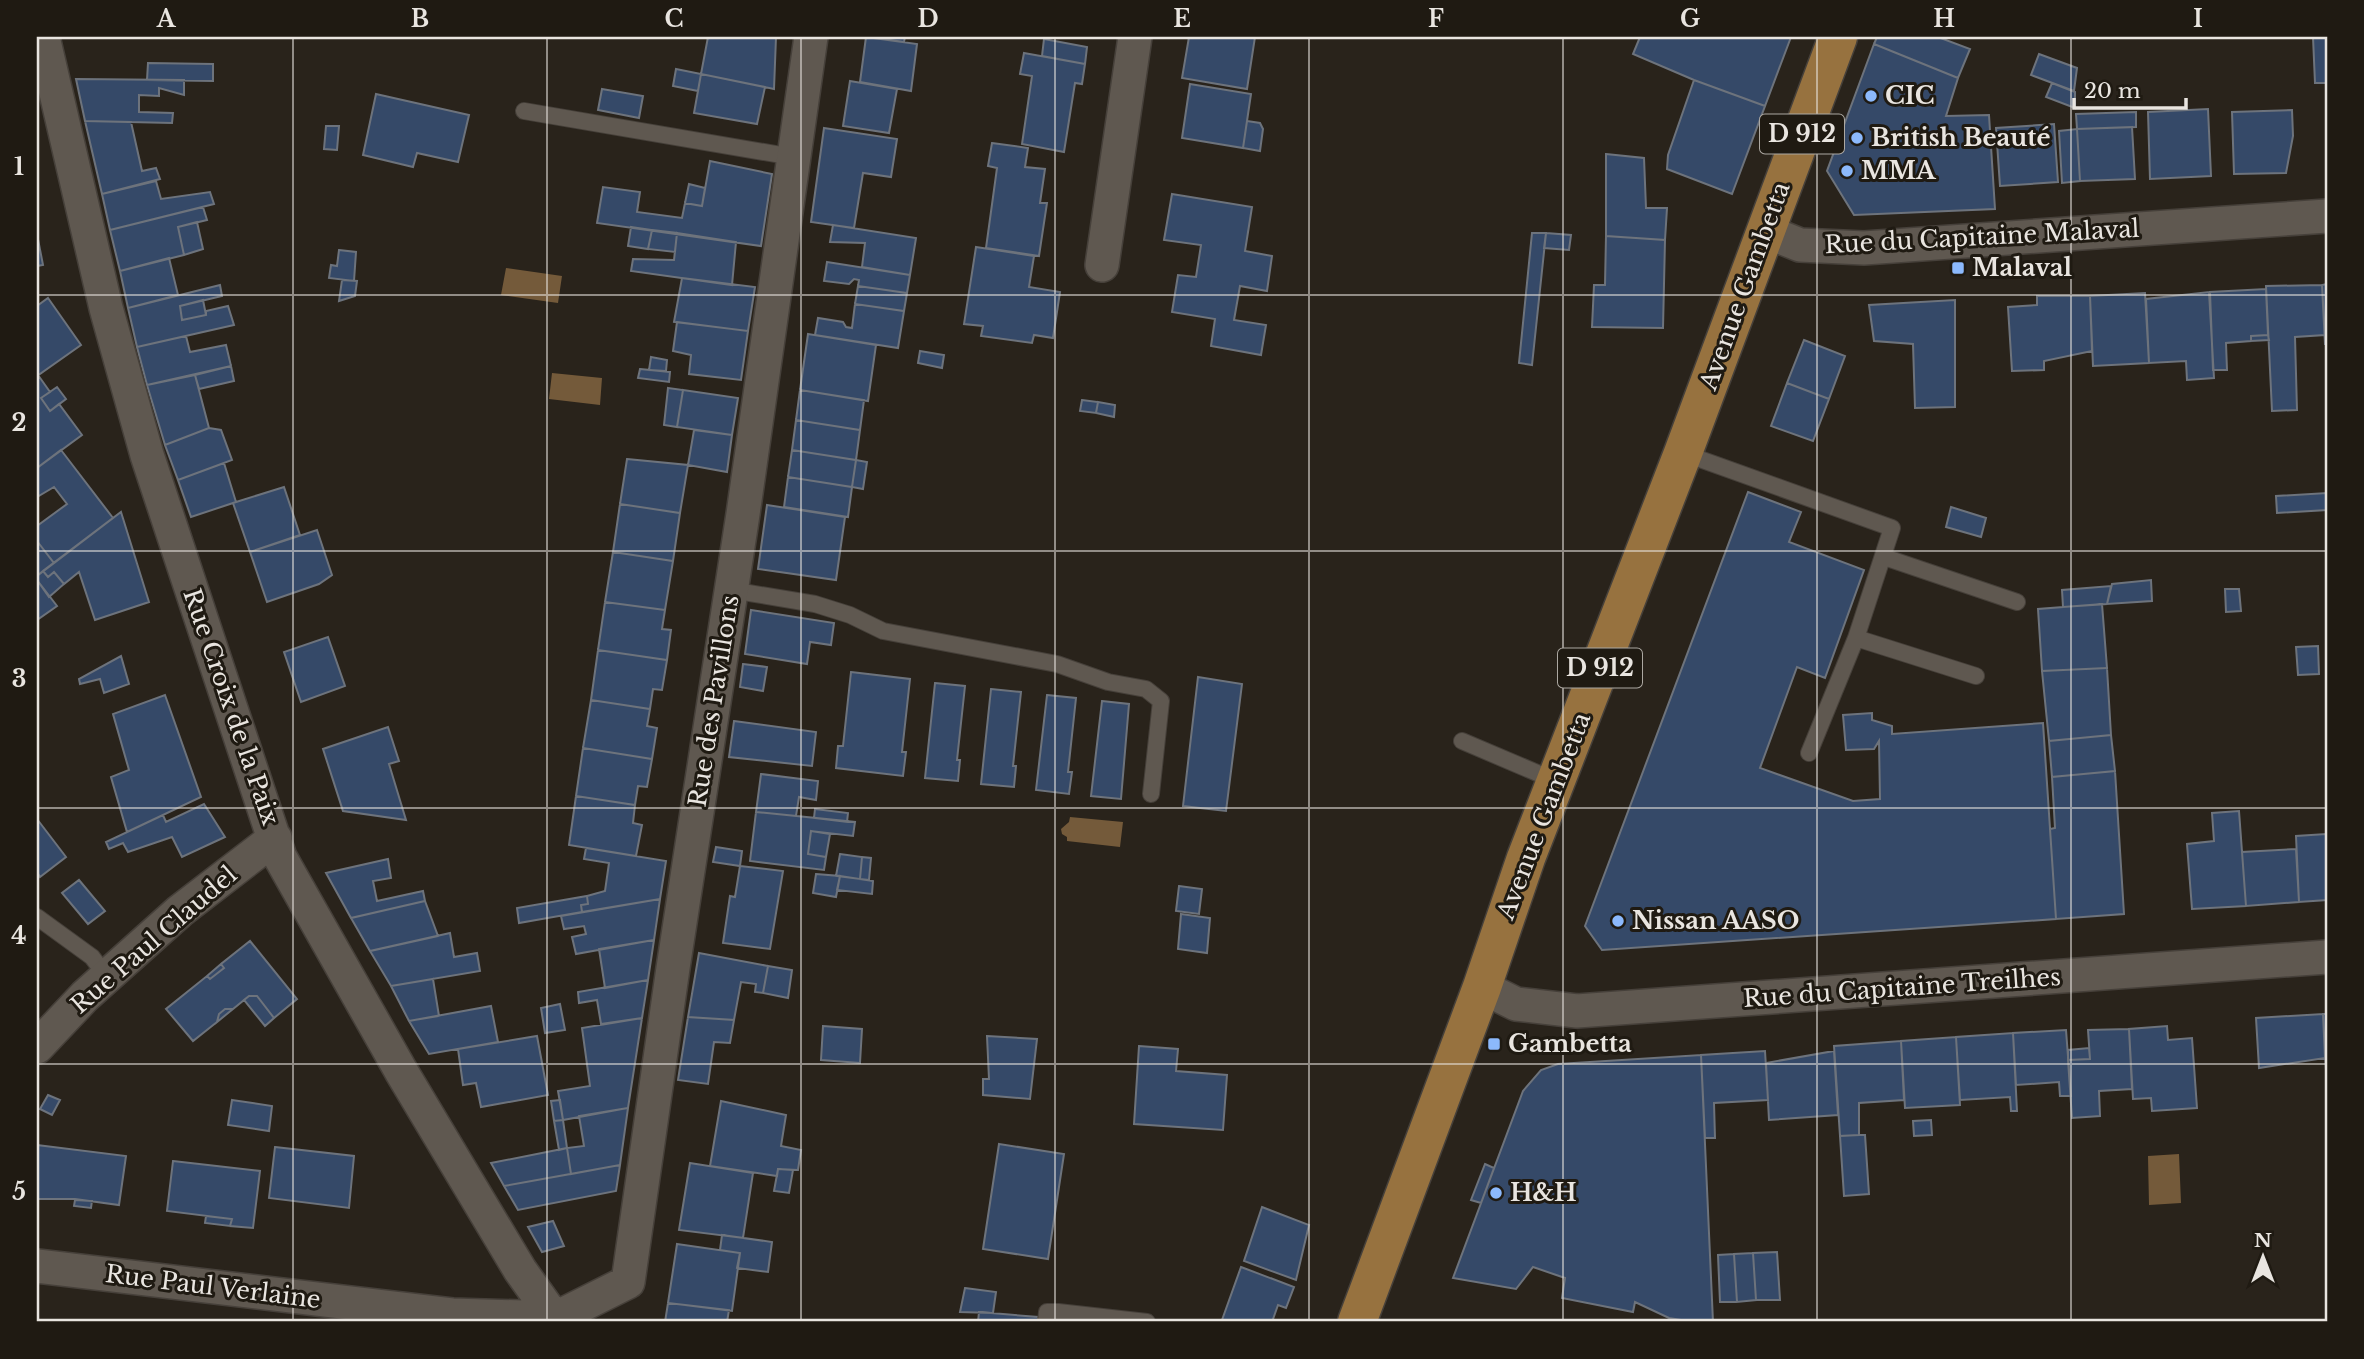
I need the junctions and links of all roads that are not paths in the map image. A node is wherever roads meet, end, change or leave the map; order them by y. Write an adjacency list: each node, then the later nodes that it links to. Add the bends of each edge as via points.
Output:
1 (43, 37): 20 (street, Rue Croix de la Paix, via 106,308 146,455)
2 (811, 37): 6 (street, Rue des Pavillons)
3 (1135, 37): 9 (street)
4 (1838, 37): 8 (main road, Avenue Gambetta / D 912)
5 (524, 111): 6 (lane)
6 (793, 157): 12 (street, Rue des Pavillons)
7 (2327, 216): 8 (street, Rue du Capitaine Malaval, via 1864,248 1800,245)
8 (1765, 231): 10 (main road, Avenue Gambetta / D 912)
9 (1102, 265)
10 (1683, 453): 11 (lane, via 1892,528); 18 (main road, Avenue Gambetta / D 912)
11 (1884, 557): 13 (lane); 14 (lane)
12 (731, 590): 19 (lane, via 815,604 883,631 1057,664 1108,682 1146,689 1161,701); 27 (street, Rue des Pavillons, via 628,1282)
13 (2017, 602)
14 (1856, 638): 15 (lane); 17 (lane)
15 (1976, 676)
16 (1462, 741): 18 (lane)
17 (1809, 753)
18 (1556, 780): 24 (main road, Avenue Gambetta / D 912)
19 (1151, 794)
20 (275, 838): 23 (street, Rue Paul Claudel, via 180,911); 27 (street, Rue Croix de la Paix, via 280,857 401,1071 520,1270)
21 (37, 917): 23 (lane, via 92,957)
22 (2327, 957): 24 (street, Rue du Capitaine Treilhes, via 1577,1011 1517,1004)
23 (107, 977): 25 (street, Rue Paul Claudel)
24 (1482, 987): 30 (main road, Avenue Gambetta / D 912)
25 (37, 1047)
26 (37, 1266): 27 (street, Rue Paul Verlaine, via 452,1315)
27 (557, 1320)
28 (1046, 1322): 29 (lane, via 1047,1312 1058,1312)
29 (1147, 1322)
30 (1357, 1322)

